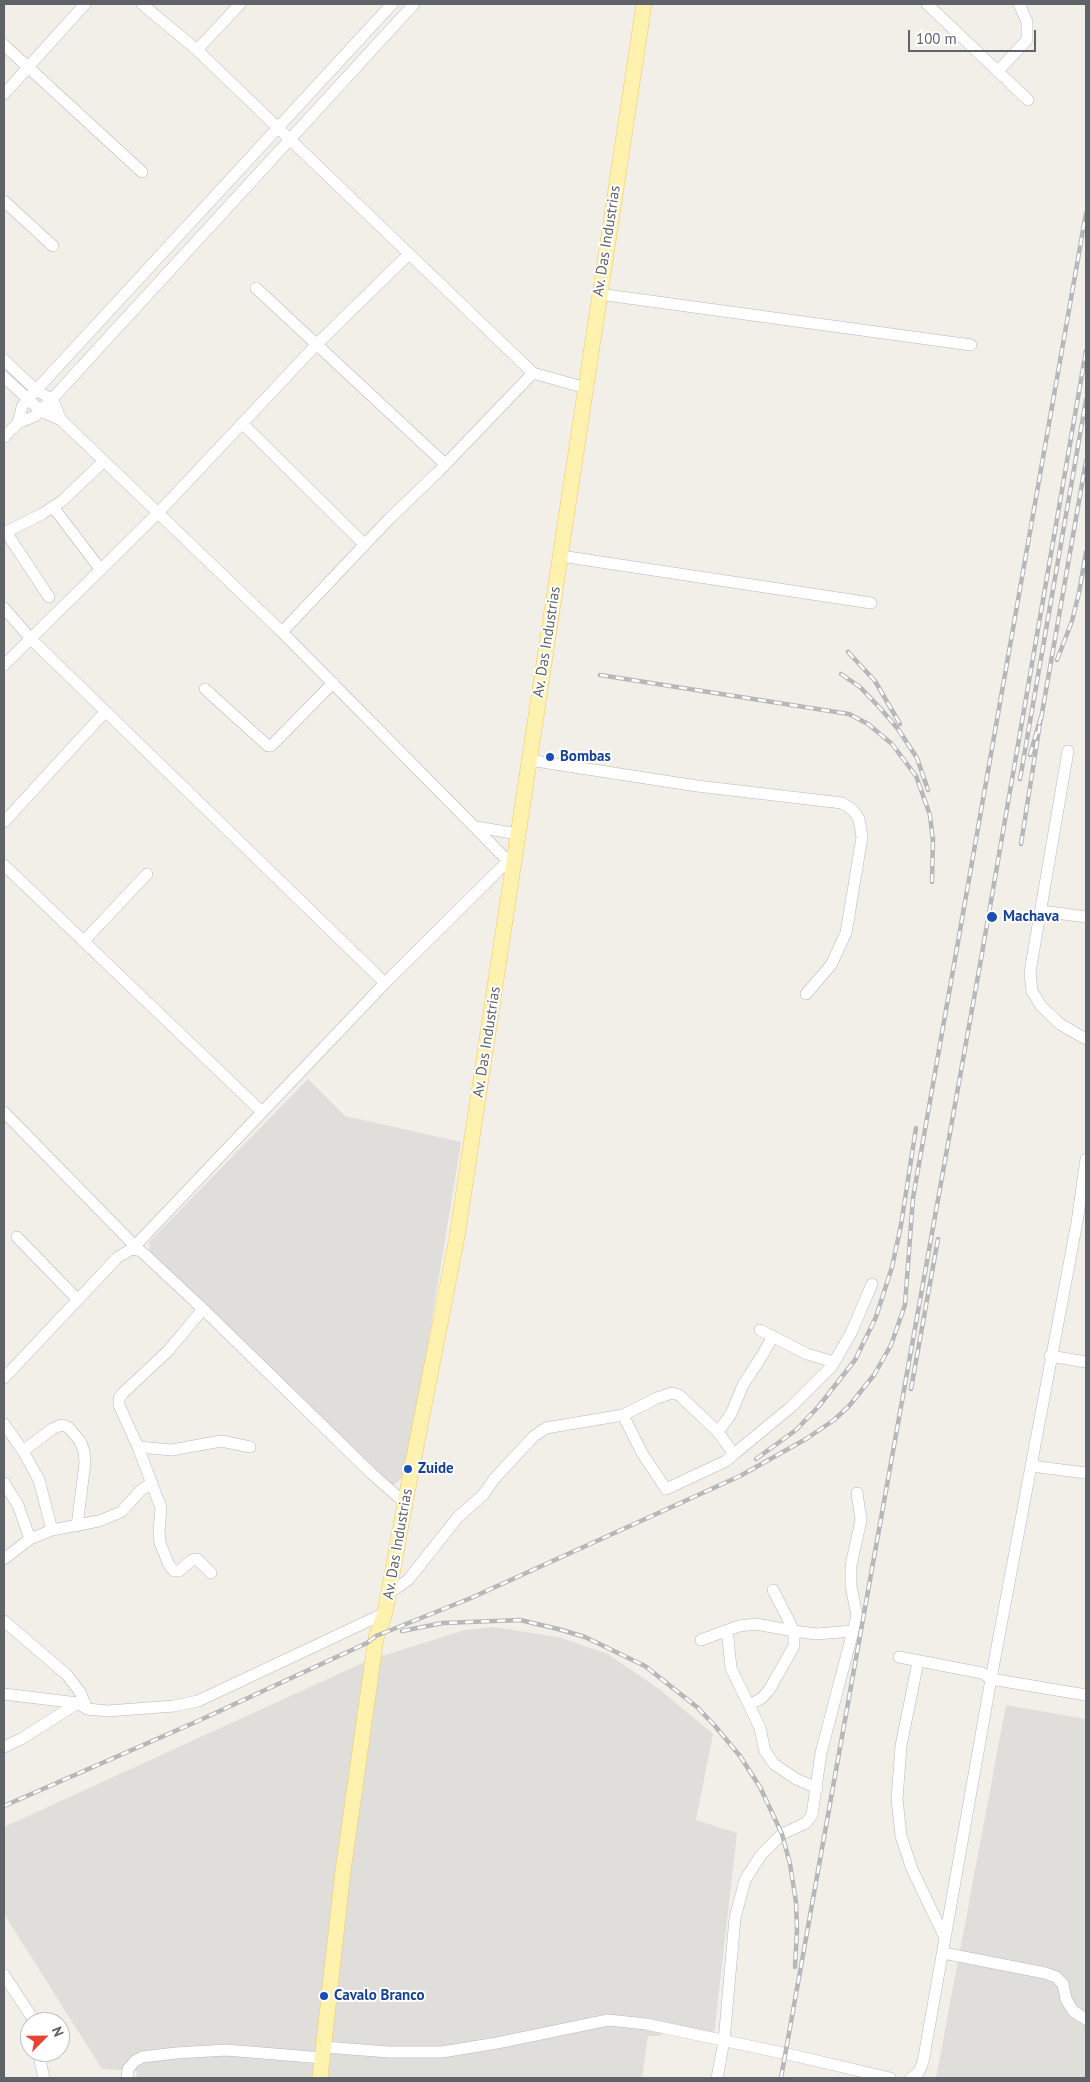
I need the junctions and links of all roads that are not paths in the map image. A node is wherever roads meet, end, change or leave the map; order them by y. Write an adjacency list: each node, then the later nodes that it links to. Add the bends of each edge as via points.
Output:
1 (85, 4): 11 (street)
2 (142, 4): 10 (street)
3 (240, 4): 10 (street)
4 (392, 4): 15 (street)
5 (414, 4): 16 (street)
6 (644, 4): 23 (main road, Av. Das Industrias)
7 (928, 4): 12 (street)
8 (1019, 4): 12 (street, via 1027,22 1028,40)
9 (4, 46): 11 (street)
10 (197, 50): 15 (street)
11 (27, 67): 13 (street); 17 (street)
12 (998, 71): 14 (street)
13 (4, 94)
14 (1028, 100)
15 (278, 128): 16 (street); 21 (street)
16 (290, 140): 20 (street); 24 (street)
17 (142, 172)
18 (4, 201): 19 (street)
19 (54, 246)
20 (409, 254): 25 (street); 29 (street)
21 (135, 283): 24 (street); 28 (street)
22 (256, 288): 25 (street)
23 (599, 294): 26 (street); 32 (main road, Av. Das Industrias)
24 (148, 295): 30 (street)
25 (317, 344): 38 (street); 41 (street)
26 (971, 344)
27 (4, 360): 33 (street)
28 (62, 362): 30 (street); 33 (street)
29 (533, 373): 32 (street); 41 (street)
30 (76, 374): 34 (street)
31 (4, 377): 33 (street)
32 (586, 388): 46 (main road, Av. Das Industrias)
33 (32, 395): 34 (street); 35 (street); 37 (street, via 22,407)
34 (52, 399): 35 (street); 36 (street)
35 (41, 411): 36 (street); 37 (street)
36 (61, 420): 40 (street)
37 (18, 423): 39 (street)
38 (242, 423): 43 (street); 45 (street)
39 (4, 437)
40 (104, 461): 42 (street); 43 (street)
41 (446, 464): 45 (street)
42 (53, 507): 44 (street); 47 (street)
43 (158, 513): 47 (street); 51 (street)
44 (5, 533): 48 (street)
45 (365, 545): 51 (street)
46 (560, 556): 49 (street); 58 (main road, Av. Das Industrias)
47 (101, 570): 52 (street)
48 (49, 597)
49 (871, 603)
50 (4, 608): 52 (street)
51 (282, 632): 54 (street)
52 (31, 639): 53 (street); 56 (street)
53 (4, 666)
54 (333, 683): 55 (street, via 271,746); 60 (street)
55 (205, 689)
56 (105, 712): 59 (street); 68 (street)
57 (1068, 751): 65 (street)
58 (529, 760): 61 (main road, Av. Das Industrias); 69 (street, via 697,786 842,803 853,810 859,819 862,836 846,933 831,965)
59 (4, 822)
60 (476, 827): 61 (street); 62 (street)
61 (518, 834): 62 (main road, Av. Das Industrias)
62 (511, 863): 68 (street); 98 (main road, Av. Das Industrias, via 457,1237)
63 (4, 865): 67 (street)
64 (147, 874): 67 (street)
65 (1042, 911): 66 (street); 70 (street, via 1030,972 1032,991 1041,1006 1060,1024)
66 (1086, 917)
67 (84, 941): 71 (street)
68 (385, 983): 71 (street)
69 (806, 994)
70 (1086, 1039)
71 (262, 1111): 76 (street)
72 (4, 1112): 76 (street)
73 (1086, 1159): 74 (street)
74 (1084, 1181): 82 (street)
75 (17, 1238): 78 (street)
76 (133, 1248): 78 (street, via 118,1257); 79 (street, via 148,1256)
77 (872, 1284): 83 (street, via 851,1333)
78 (78, 1300): 85 (street)
79 (203, 1309): 89 (street, via 168,1351 119,1398 121,1411); 98 (street)
80 (760, 1330): 81 (street)
81 (773, 1336): 83 (street, via 807,1354); 88 (street)
82 (1050, 1356): 84 (street); 93 (street)
83 (834, 1362): 92 (street, via 791,1407)
84 (1086, 1362)
85 (6, 1371)
86 (623, 1415): 88 (street, via 672,1393); 92 (street, via 642,1453 666,1489 726,1461); 105 (street, via 560,1424 534,1436 483,1495 458,1517 408,1580)
87 (4, 1424): 91 (street)
88 (718, 1432): 92 (street)
89 (138, 1447): 90 (street, via 172,1450 221,1441); 96 (street)
90 (250, 1447)
91 (23, 1451): 99 (street, via 61,1425 68,1427 80,1441 85,1462); 100 (street, via 39,1480)
92 (734, 1454)
93 (1031, 1466): 94 (street); 114 (street)
94 (1086, 1473)
95 (4, 1483): 101 (street, via 18,1505)
96 (152, 1483): 99 (street, via 121,1512); 103 (street, via 161,1508 160,1544 171,1569 179,1571 197,1559)
97 (857, 1493): 110 (street, via 861,1520 852,1566 851,1586 857,1616)
98 (405, 1503): 105 (main road, Av. Das Industrias)
99 (77, 1526): 100 (street)
100 (52, 1530): 101 (street)
101 (30, 1539): 102 (street)
102 (4, 1559)
103 (211, 1573)
104 (773, 1590): 109 (street)
105 (388, 1593): 106 (main road, Av. Das Industrias)
106 (386, 1613): 118 (street, via 198,1700 174,1706 108,1711); 127 (main road, Av. Das Industrias, via 376,1638 343,1871)
107 (4, 1621): 118 (street, via 67,1675 80,1692)
108 (724, 1630): 109 (street, via 756,1624); 111 (street); 117 (street, via 731,1668)
109 (794, 1631): 110 (street, via 816,1634); 117 (street, via 794,1646 769,1690)
110 (853, 1631): 120 (street, via 821,1753)
111 (701, 1640)
112 (899, 1658): 113 (street)
113 (918, 1662): 114 (street, via 982,1673); 121 (street, via 901,1746 897,1799 901,1836 912,1869)
114 (991, 1679): 116 (street); 121 (street)
115 (4, 1694): 118 (street)
116 (1086, 1695)
117 (749, 1705): 120 (street, via 760,1728 765,1751 774,1764)
118 (83, 1706): 119 (street)
119 (4, 1747)
120 (817, 1788): 126 (street, via 812,1815 806,1823 782,1834 761,1854 746,1880 735,1918)
121 (945, 1938): 122 (street)
122 (943, 1953): 125 (street, via 1056,1977 1063,1984 1073,2012); 134 (street, via 924,2062)
123 (4, 1975): 124 (street)
124 (29, 2012)
125 (1086, 2019)
126 (724, 2041): 127 (street, via 634,2022 608,2020 497,2044 442,2052); 132 (street); 133 (street)
127 (323, 2053): 130 (street, via 226,2050 142,2057 128,2069); 131 (main road, Av. Das Industrias)
128 (40, 2062): 129 (street)
129 (44, 2078)
130 (127, 2078)
131 (320, 2078)
132 (717, 2078)
133 (890, 2078)
134 (911, 2078)

